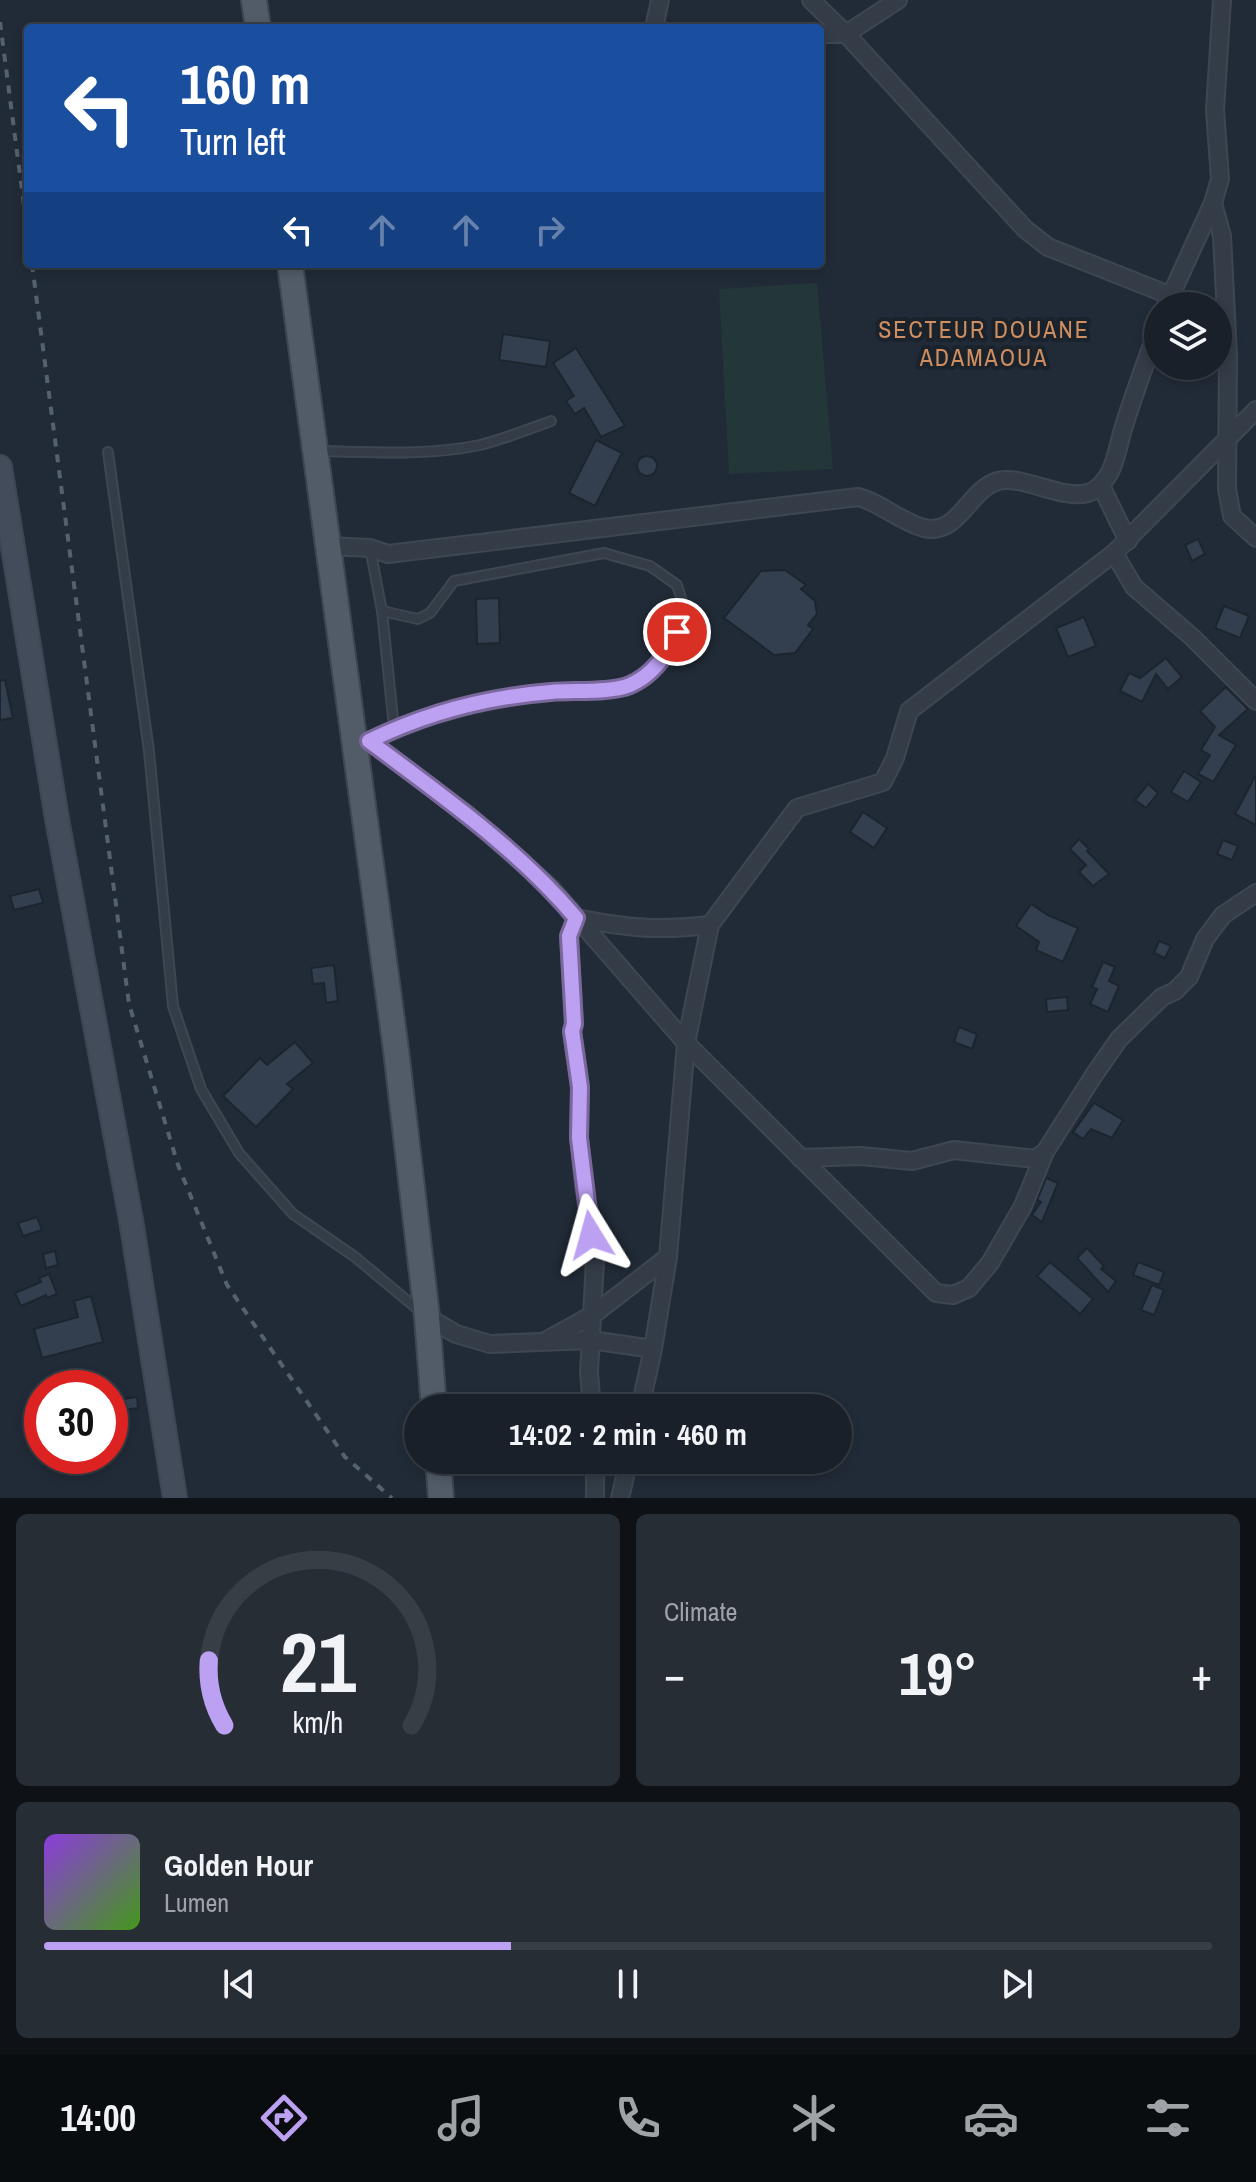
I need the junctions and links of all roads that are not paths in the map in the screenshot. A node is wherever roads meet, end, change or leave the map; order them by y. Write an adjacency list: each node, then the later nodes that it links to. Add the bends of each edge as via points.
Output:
1 (254, 0): 6 (main road)
2 (660, 0): 7 (street)
3 (811, 0): 9 (street)
4 (898, 0): 9 (street)
5 (1222, 0): 10 (street, via 1215,110 1220,179)
6 (257, 24)
7 (655, 24)
8 (824, 34): 9 (street)
9 (846, 34): 12 (street, via 1025,229 1048,247)
10 (1213, 203): 13 (street); 17 (street, via 1222,236)
11 (291, 268): 18 (main road)
12 (1150, 292)
13 (1172, 292)
14 (1144, 367): 21 (street, via 1111,471)
15 (1256, 410): 17 (street)
16 (551, 421): 18 (lane, via 448,450)
17 (1226, 440): 22 (street, via 1232,516); 23 (street)
18 (315, 451): 24 (main road)
19 (108, 452): 39 (lane, via 149,751 173,1006 201,1089 239,1153 293,1214)
20 (0, 467): 49 (street)
21 (1101, 486): 23 (street); 25 (street, via 1087,493 1000,481 984,488 945,527 927,529 858,497 388,554)
22 (1256, 538)
23 (1128, 541): 26 (street)
24 (328, 546): 25 (street); 30 (main road)
25 (370, 548): 27 (lane)
26 (1114, 553): 28 (street, via 1134,587); 33 (street, via 909,711 883,782 797,808)
27 (382, 611): 29 (lane); 29 (lane, via 418,619 430,613 454,581 604,553 650,566 677,585 686,613 669,651 646,677 625,687 473,702)
28 (1256, 701)
29 (394, 728): 30 (lane)
30 (362, 744): 32 (street, via 468,815 551,888); 39 (main road)
31 (1256, 893): 35 (street, via 1223,915 1205,939 1189,977 1119,1039)
32 (576, 918): 33 (street, via 662,930); 34 (street); 38 (street, via 569,936 572,1031 595,1261)
33 (710, 925): 34 (street)
34 (686, 1043): 36 (street); 37 (street)
35 (1045, 1152): 36 (street, via 1035,1159 954,1150 912,1161); 36 (street, via 1023,1206 990,1263 969,1288 953,1295 936,1293)
36 (800, 1158)
37 (668, 1257): 38 (street); 42 (street)
38 (594, 1314): 40 (street); 41 (street)
39 (427, 1317): 41 (street, via 456,1334 490,1344); 43 (main road)
40 (591, 1340): 41 (street); 42 (street); 44 (street)
41 (545, 1341)
42 (653, 1349): 45 (street)
43 (433, 1394)
44 (591, 1394)
45 (643, 1394)
46 (439, 1474): 50 (main road)
47 (595, 1474): 51 (street)
48 (626, 1474): 52 (street)
49 (175, 1498)
50 (441, 1498)
51 (595, 1498)
52 (620, 1498)

